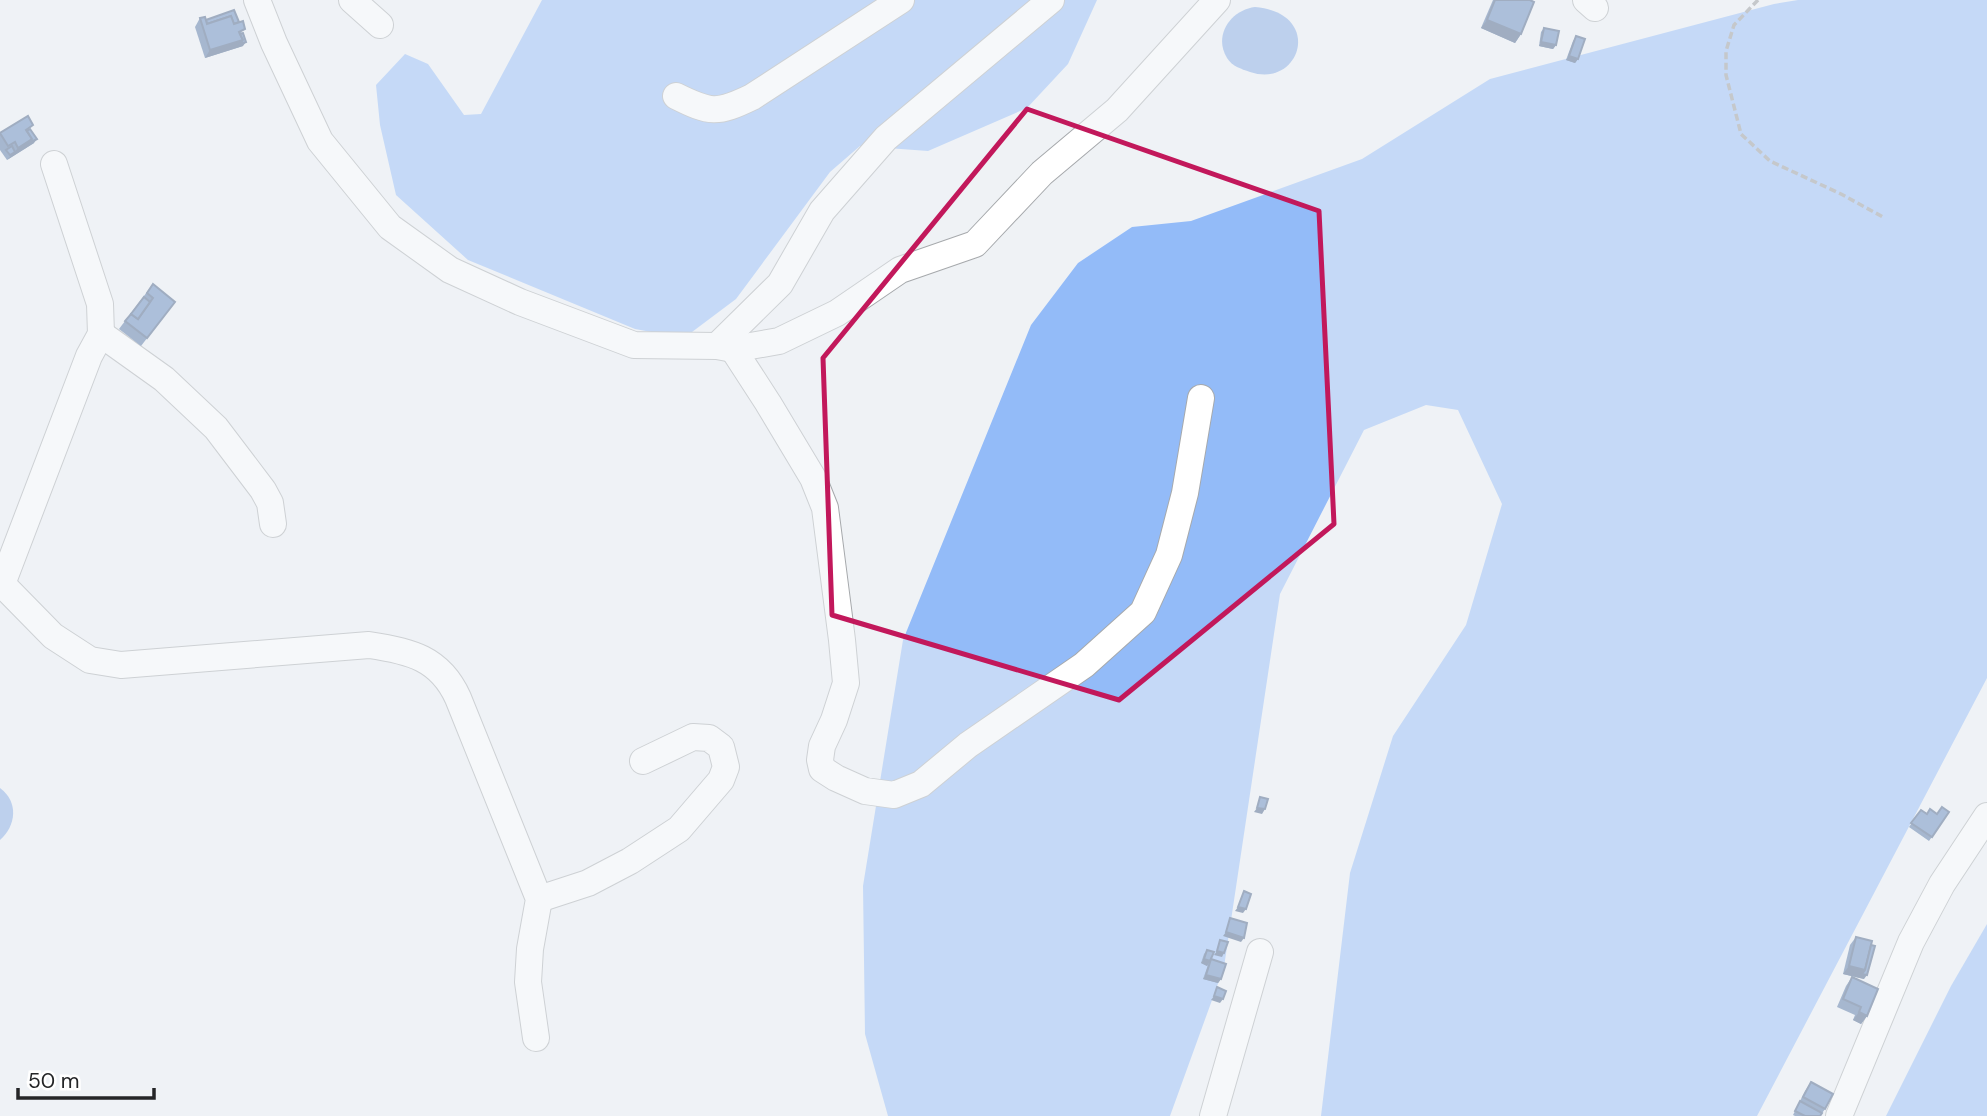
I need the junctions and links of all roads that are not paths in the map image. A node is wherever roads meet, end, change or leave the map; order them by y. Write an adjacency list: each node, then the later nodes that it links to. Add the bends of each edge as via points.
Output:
1 (257, 0): 10 (street, via 320,141 390,227 450,270 634,345)
2 (352, 0): 6 (street)
3 (901, 0): 7 (street, via 729,108 705,110)
4 (1051, 0): 10 (street, via 886,138 822,211 779,284)
5 (1217, 0): 10 (street, via 1117,110 1042,173 975,244 900,270 837,313 779,341)
6 (380, 25)
7 (676, 96)
8 (54, 164): 9 (street, via 100,304)
9 (101, 334): 12 (street, via 164,379 216,428 263,490); 13 (street)
10 (725, 347): 11 (street, via 768,402 813,478 825,508 846,683 822,747 822,769 865,791 894,795 921,784 968,745 1084,666 1143,612 1169,555)
11 (1201, 398)
12 (273, 524)
13 (1, 584): 16 (street, via 53,636 90,660 121,665 369,645 403,650 430,663 450,680)
14 (643, 761): 16 (street, via 693,737 709,738 721,747 726,767 721,780 679,829 588,883)
15 (1987, 816): 20 (street, via 1911,942)
16 (539, 899): 18 (street, via 528,982)
17 (1260, 952): 19 (street)
18 (536, 1038)
19 (1213, 1116)
20 (1839, 1116)

